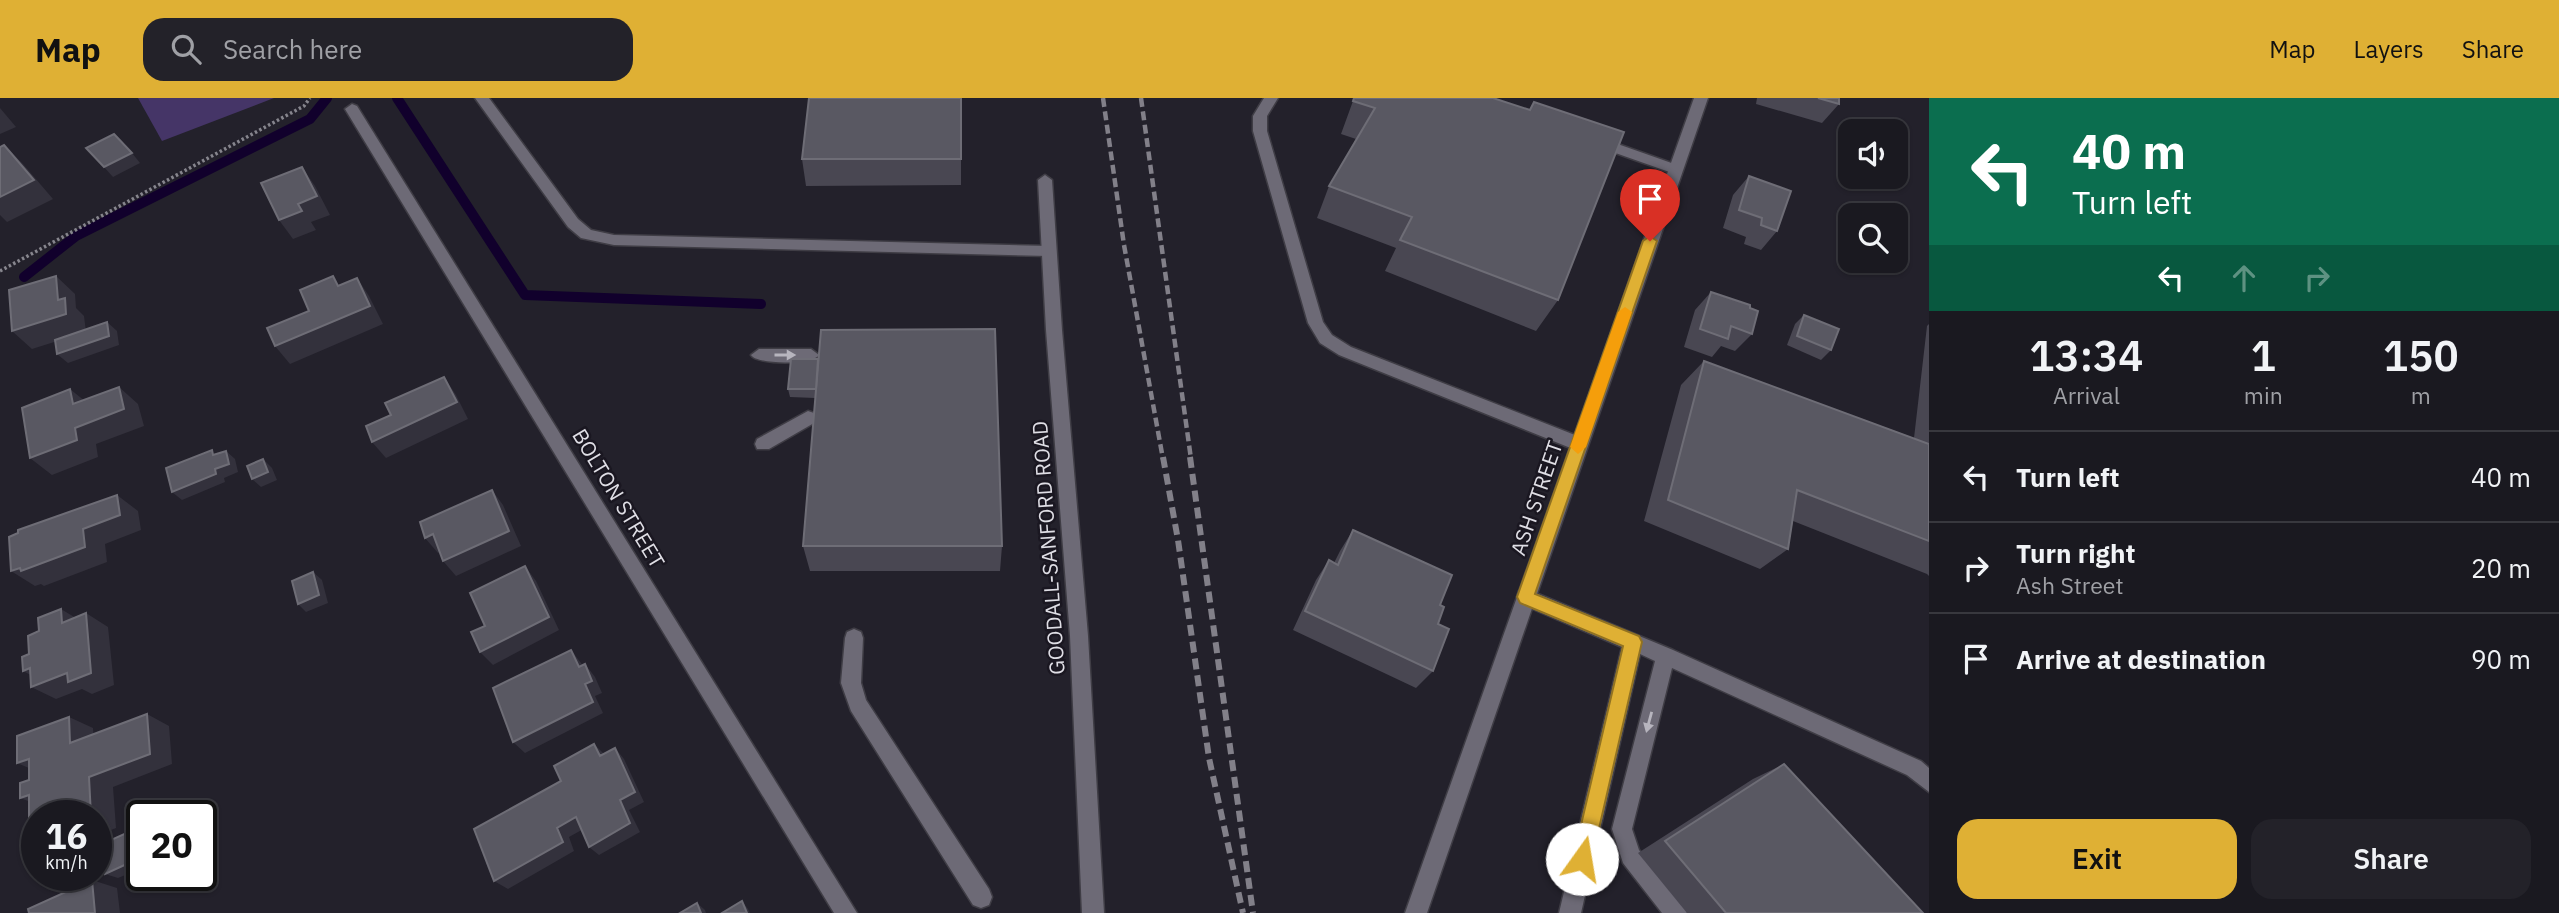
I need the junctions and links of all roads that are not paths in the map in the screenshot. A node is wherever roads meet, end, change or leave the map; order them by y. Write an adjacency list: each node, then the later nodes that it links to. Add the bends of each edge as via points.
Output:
1 (482, 98): 8 (street, via 573,223 594,237)
2 (1271, 98): 13 (street, via 1260,116 1260,131 1316,323 1326,339 1345,351)
3 (1701, 98): 6 (street, ASH STREET)
4 (352, 109): 20 (street, BOLTON STREET)
5 (1575, 135): 6 (street)
6 (1675, 169): 13 (street, ASH STREET)
7 (1045, 180): 8 (street, GOODALL-SANFORD ROAD)
8 (1049, 251): 21 (street, GOODALL-SANFORD ROAD, via 1079,636)
9 (759, 355): 10 (street, one-way to 10)
10 (813, 357)
11 (808, 418): 12 (street)
12 (763, 444)
13 (1579, 444): 14 (street, ASH STREET)
14 (1526, 597): 16 (street); 22 (street, ASH STREET)
15 (853, 638): 19 (street, via 851,683 858,704)
16 (1633, 642): 17 (street); 23 (street)
17 (1666, 656): 18 (street, via 1914,768); 24 (street, one-way to 24, via 1622,829 1630,856)
18 (1929, 782)
19 (981, 897)
20 (846, 913)
21 (1093, 913)
22 (1416, 913)
23 (1570, 913)
24 (1676, 913)

